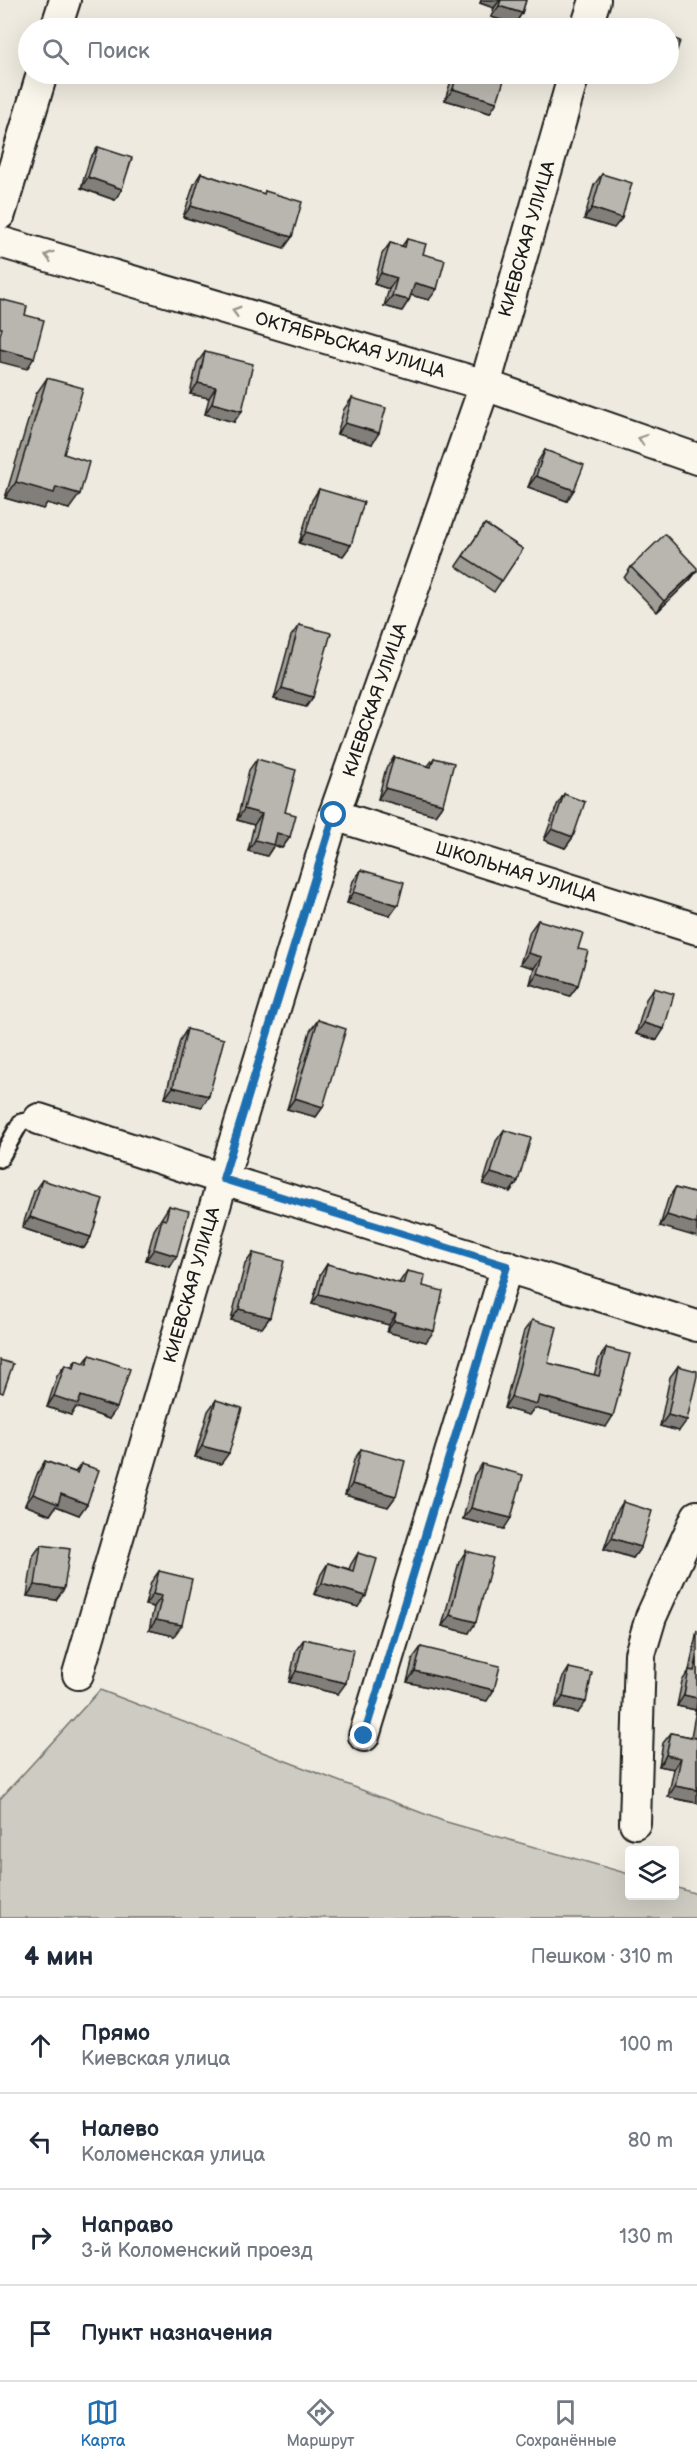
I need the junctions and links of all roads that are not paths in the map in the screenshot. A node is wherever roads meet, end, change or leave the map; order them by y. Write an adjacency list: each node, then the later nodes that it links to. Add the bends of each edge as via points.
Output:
1 (65, 0): 3 (street)
2 (594, 0): 4 (street)
3 (59, 18)
4 (589, 18)
5 (39, 84): 7 (street)
6 (571, 84): 9 (street, КИЕВСКАЯ УЛИЦА)
7 (0, 214)
8 (0, 242): 9 (street, ОКТЯБРЬСКАЯ УЛИЦА, one-way to 8)
9 (485, 385): 10 (street, ОКТЯБРЬСКАЯ УЛИЦА, one-way to 9); 11 (street, КИЕВСКАЯ УЛИЦА)
10 (697, 459)
11 (334, 815): 12 (street, ШКОЛЬНАЯ УЛИЦА); 15 (street, КИЕВСКАЯ УЛИЦА)
12 (697, 929)
13 (39, 1119): 14 (lane, via 21,1122); 15 (street)
14 (0, 1159)
15 (223, 1179): 16 (street); 19 (street, КИЕВСКАЯ УЛИЦА)
16 (507, 1266): 17 (street); 20 (street)
17 (697, 1326)
18 (697, 1516): 21 (street, via 651,1617 640,1654)
19 (78, 1674)
20 (364, 1736)
21 (635, 1823)

